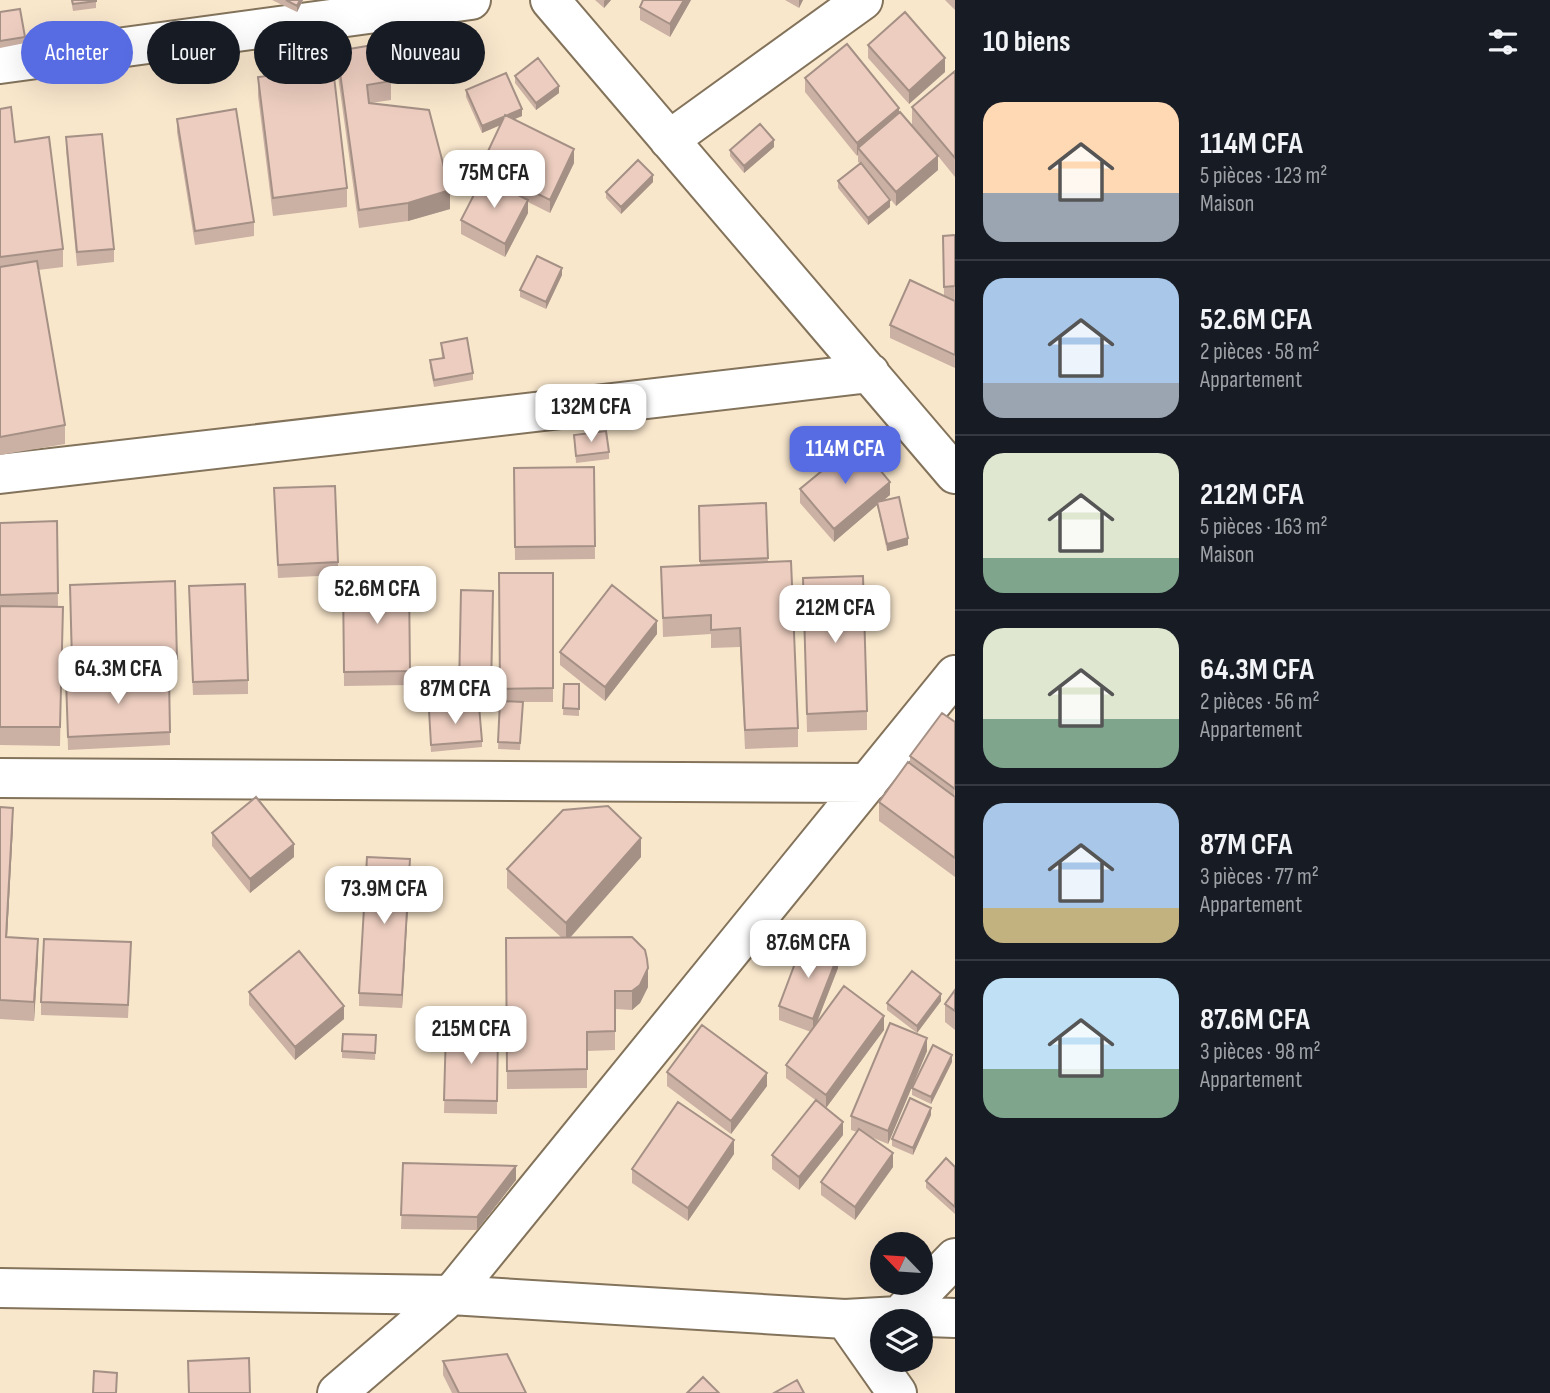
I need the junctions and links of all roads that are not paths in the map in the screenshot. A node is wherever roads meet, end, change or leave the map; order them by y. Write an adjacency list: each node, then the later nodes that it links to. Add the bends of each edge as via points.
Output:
1 (471, 0): 4 (street)
2 (550, 0): 5 (street)
3 (863, 0): 5 (street)
4 (0, 64)
5 (669, 139): 6 (street)
6 (870, 373): 7 (street); 8 (street)
7 (0, 474)
8 (955, 474)
9 (955, 675): 11 (street)
10 (0, 778): 11 (street)
11 (868, 783): 14 (street)
12 (955, 1258): 15 (street)
13 (0, 1288): 14 (street)
14 (451, 1294): 19 (street); 20 (street)
15 (906, 1309)
16 (933, 1317): 18 (street)
17 (870, 1318): 19 (street)
18 (955, 1318)
19 (845, 1319): 21 (street)
20 (337, 1393)
21 (897, 1393)

